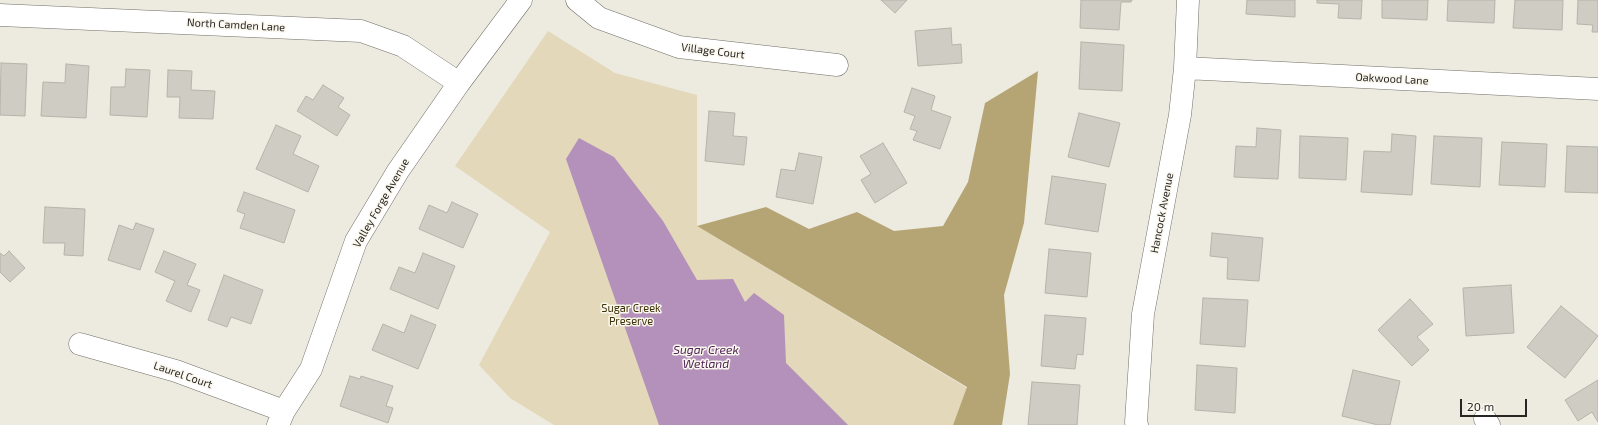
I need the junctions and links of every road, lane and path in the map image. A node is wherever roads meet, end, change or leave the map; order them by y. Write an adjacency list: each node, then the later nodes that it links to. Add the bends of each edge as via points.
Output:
1 (521, 0): 7 (street, Valley Forge Avenue)
2 (577, 0): 5 (street, Village Court, via 598,18 679,47)
3 (1188, 0): 6 (street, Hancock Avenue)
4 (0, 15): 7 (street, North Camden Lane, via 361,31 403,46)
5 (837, 65)
6 (1185, 68): 8 (street, Oakwood Lane); 11 (street, Hancock Avenue, via 1180,115 1143,314)
7 (459, 83): 10 (street, Valley Forge Avenue, via 398,171 356,242 311,369)
8 (1598, 89)
9 (80, 344): 10 (street, Laurel Court, via 176,371)
10 (281, 418)
11 (1137, 425)

